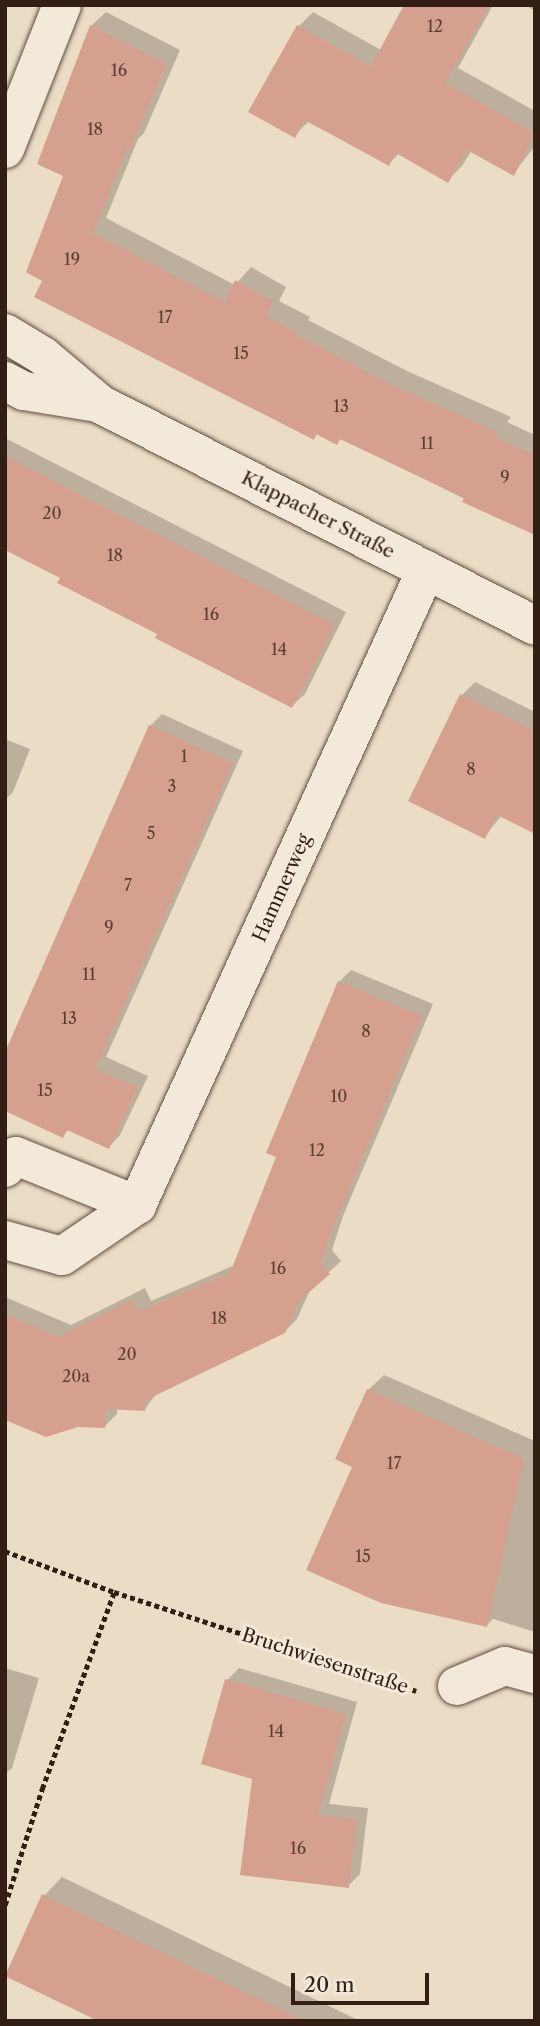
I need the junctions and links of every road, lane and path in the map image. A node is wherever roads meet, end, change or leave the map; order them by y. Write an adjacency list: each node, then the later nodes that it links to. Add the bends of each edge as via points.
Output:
1 (62, 5): 2 (street)
2 (5, 149)
3 (5, 334): 5 (street, Klappacher Straße, via 43,356)
4 (5, 381): 5 (street, Klappacher Straße, via 24,391)
5 (100, 404): 6 (street, Klappacher Straße)
6 (426, 570): 7 (street, Klappacher Straße); 9 (street, Hammerweg)
7 (535, 626)
8 (5, 1168): 9 (street, via 16,1156)
9 (137, 1205): 10 (street, via 62,1256)
10 (5, 1240)
11 (5, 1551): 12 (path, Bruchwiesenstraße)
12 (114, 1592): 14 (path, Bruchwiesenstraße, via 429,1695); 15 (path)
13 (535, 1674): 14 (street, via 505,1666)
14 (457, 1686)
15 (5, 1905)

